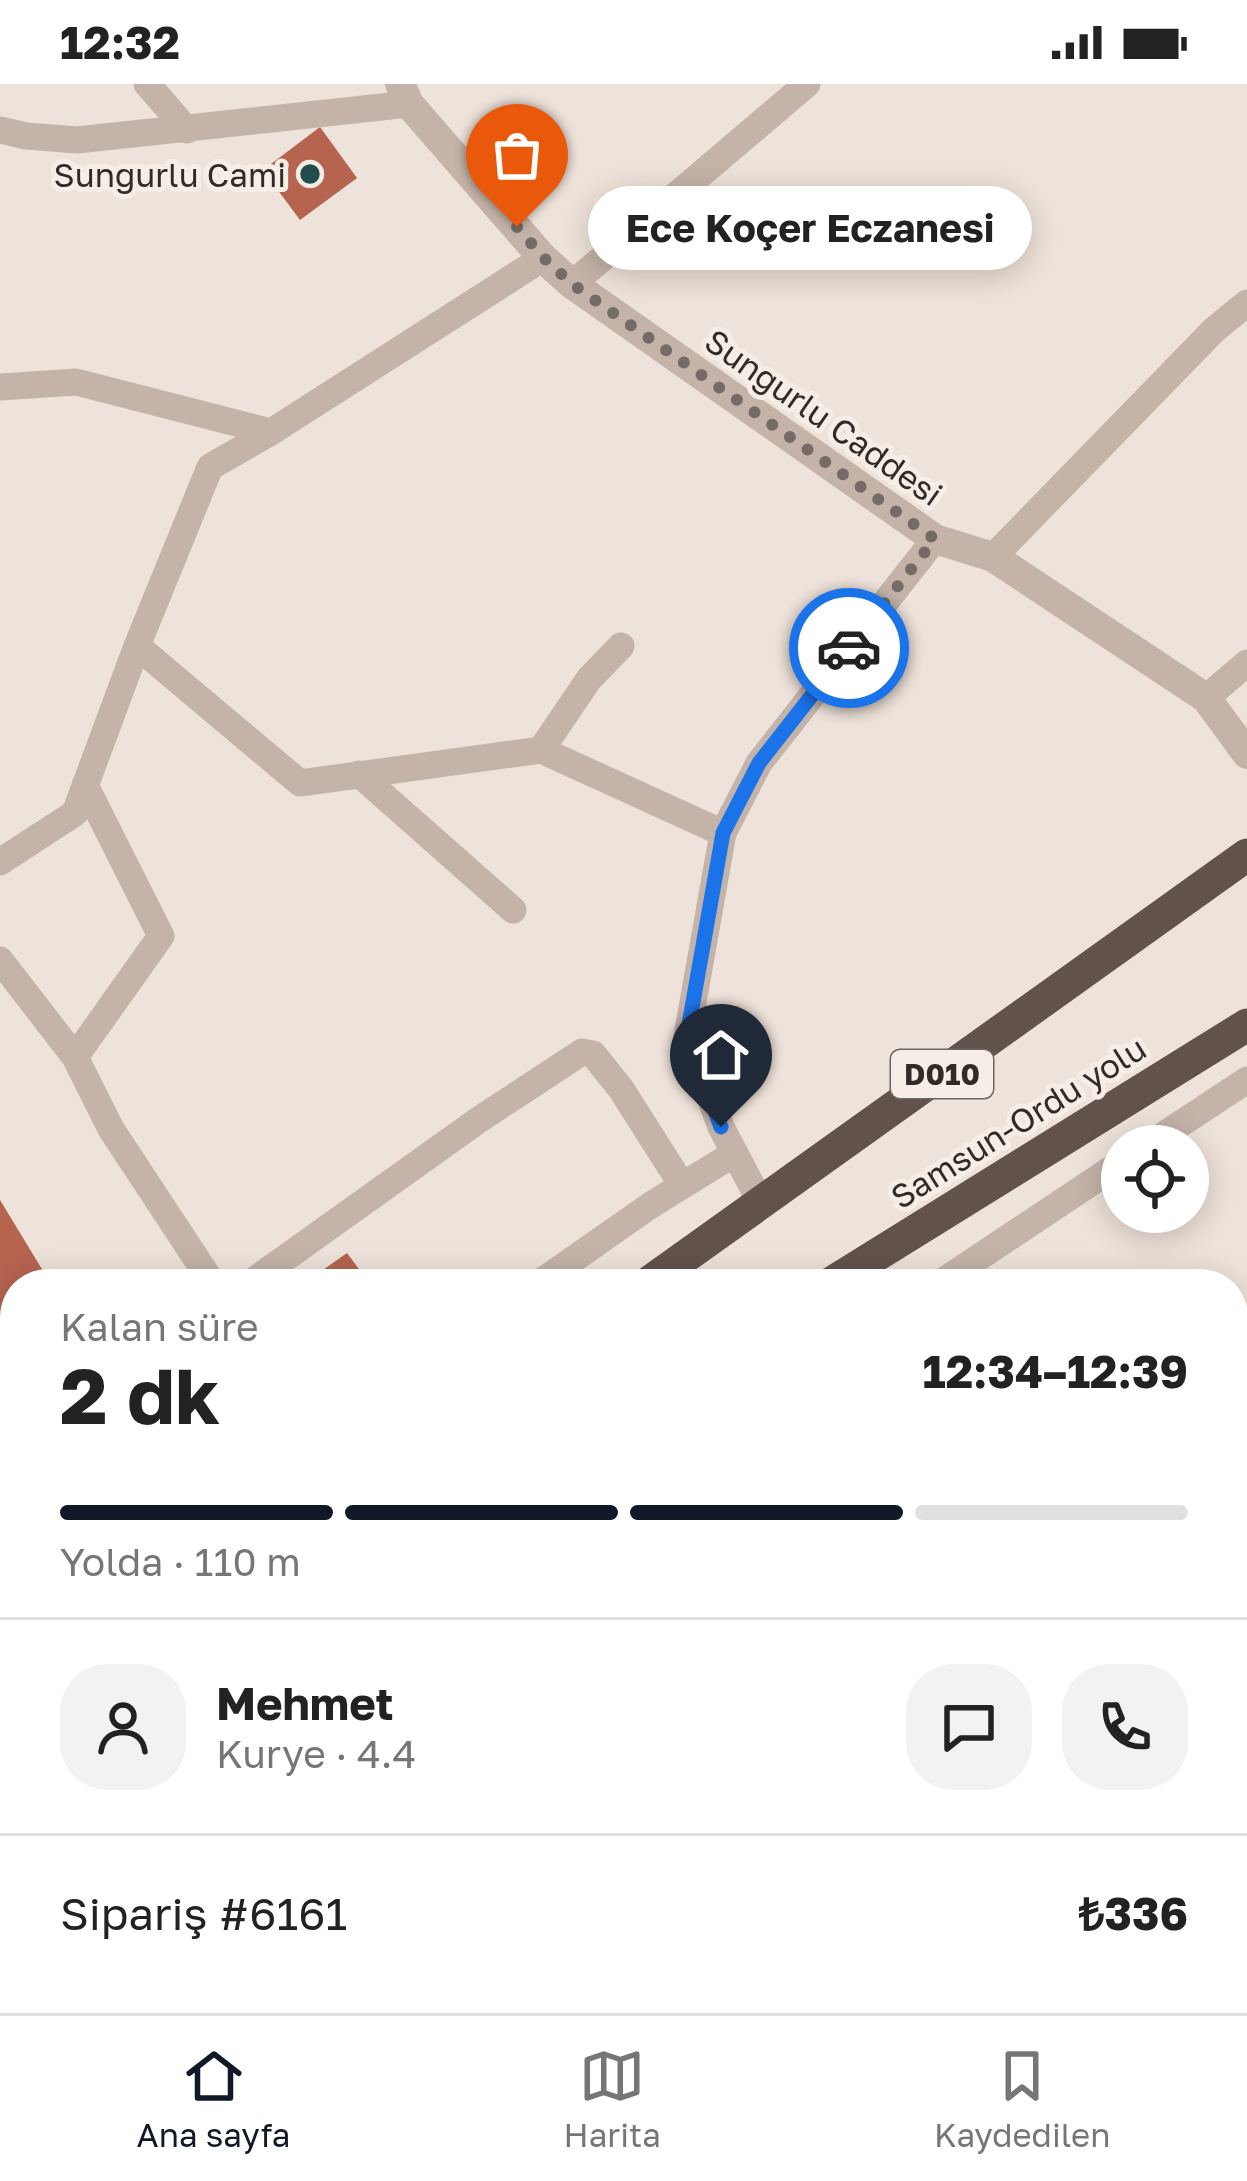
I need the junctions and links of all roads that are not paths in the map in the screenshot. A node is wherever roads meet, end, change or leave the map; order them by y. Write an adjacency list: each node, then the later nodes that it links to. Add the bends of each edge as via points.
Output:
1 (147, 84): 5 (street)
2 (807, 84): 7 (street)
3 (405, 94): 5 (street); 6 (street, Sungurlu Caddesi)
4 (0, 130): 5 (street, via 77,140)
5 (187, 130)
6 (544, 258): 7 (street, Sungurlu Caddesi); 10 (street)
7 (572, 284): 11 (street, Sungurlu Caddesi)
8 (1247, 303): 12 (street)
9 (0, 387): 10 (street, via 76,382)
10 (271, 432): 13 (street, via 210,466)
11 (935, 539): 12 (street, Sungurlu Caddesi); 21 (street, via 759,763)
12 (993, 557): 16 (street, Sungurlu Caddesi)
13 (137, 646): 19 (street, via 300,783); 20 (street)
14 (621, 646): 17 (street)
15 (1247, 663): 16 (street)
16 (1206, 698): 18 (street, Sungurlu Caddesi)
17 (541, 750): 19 (street); 21 (street)
18 (1247, 754)
19 (359, 775): 24 (street)
20 (86, 785): 22 (street, via 75,813); 27 (street, via 161,936)
21 (723, 833): 30 (street, via 687,1036)
22 (0, 862)
23 (1244, 865): 33 (highway, D010)
24 (513, 910)
25 (0, 960): 27 (street)
26 (1247, 1025): 38 (highway, Samsun-Ordu yolu)
27 (76, 1058): 34 (street, via 111,1129)
28 (1247, 1080): 29 (street)
29 (1179, 1125)
30 (735, 1153): 32 (street); 33 (street)
31 (1101, 1176): 39 (street)
32 (682, 1185): 35 (street, via 621,1088 582,1052); 36 (street)
33 (761, 1203): 37 (highway, D010)
34 (203, 1269)
35 (270, 1269)
36 (560, 1269)
37 (667, 1269)
38 (854, 1269)
39 (962, 1269)

